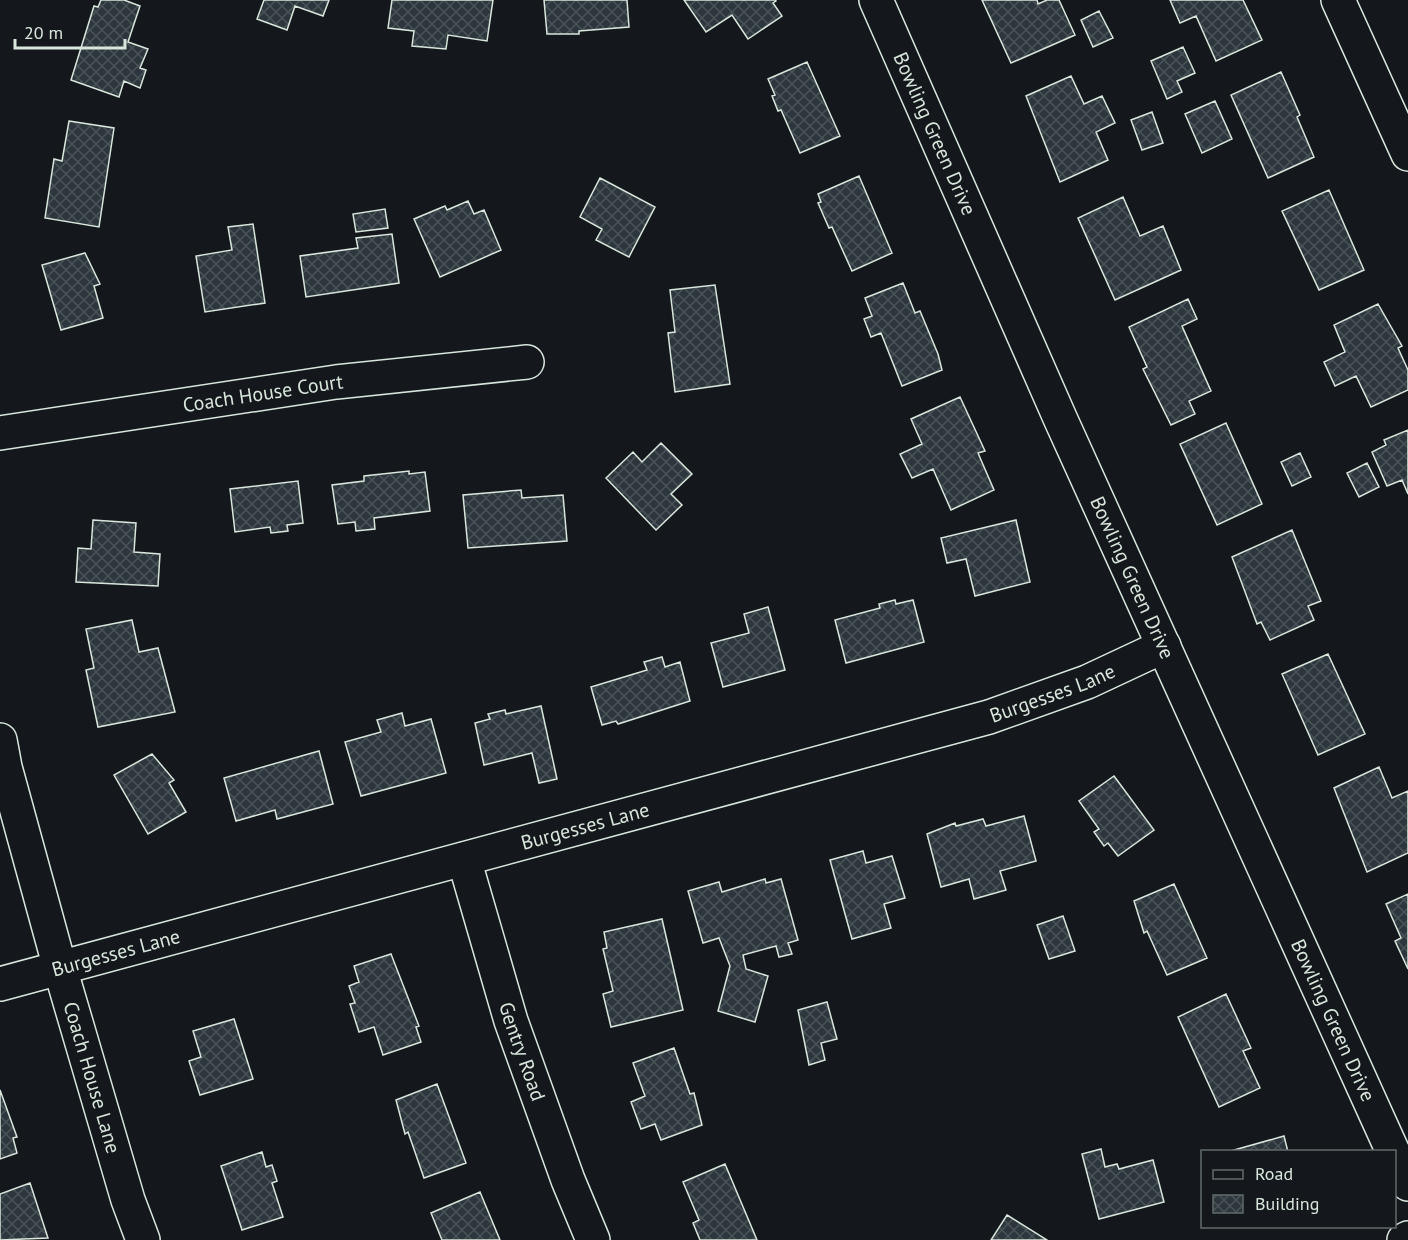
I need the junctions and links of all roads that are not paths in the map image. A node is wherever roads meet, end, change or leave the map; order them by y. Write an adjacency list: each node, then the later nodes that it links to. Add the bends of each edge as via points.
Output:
1 (876, 0): 6 (street, Bowling Green Drive)
2 (1338, 0): 3 (street)
3 (1408, 154)
4 (527, 362): 5 (street, Coach House Court, via 336,382)
5 (0, 433)
6 (1164, 646): 8 (street, Burgesses Lane, via 1087,682 989,717); 11 (street, Bowling Green Drive)
7 (0, 740): 9 (street, Coach House Lane)
8 (464, 859): 9 (street, Burgesses Lane); 15 (street, Gentry Road, via 511,1021)
9 (60, 968): 10 (street, Burgesses Lane); 14 (street, Coach House Lane)
10 (0, 984)
11 (1393, 1150)
12 (1396, 1157): 13 (street, Bowling Green Drive)
13 (1408, 1184)
14 (143, 1240)
15 (592, 1240)

